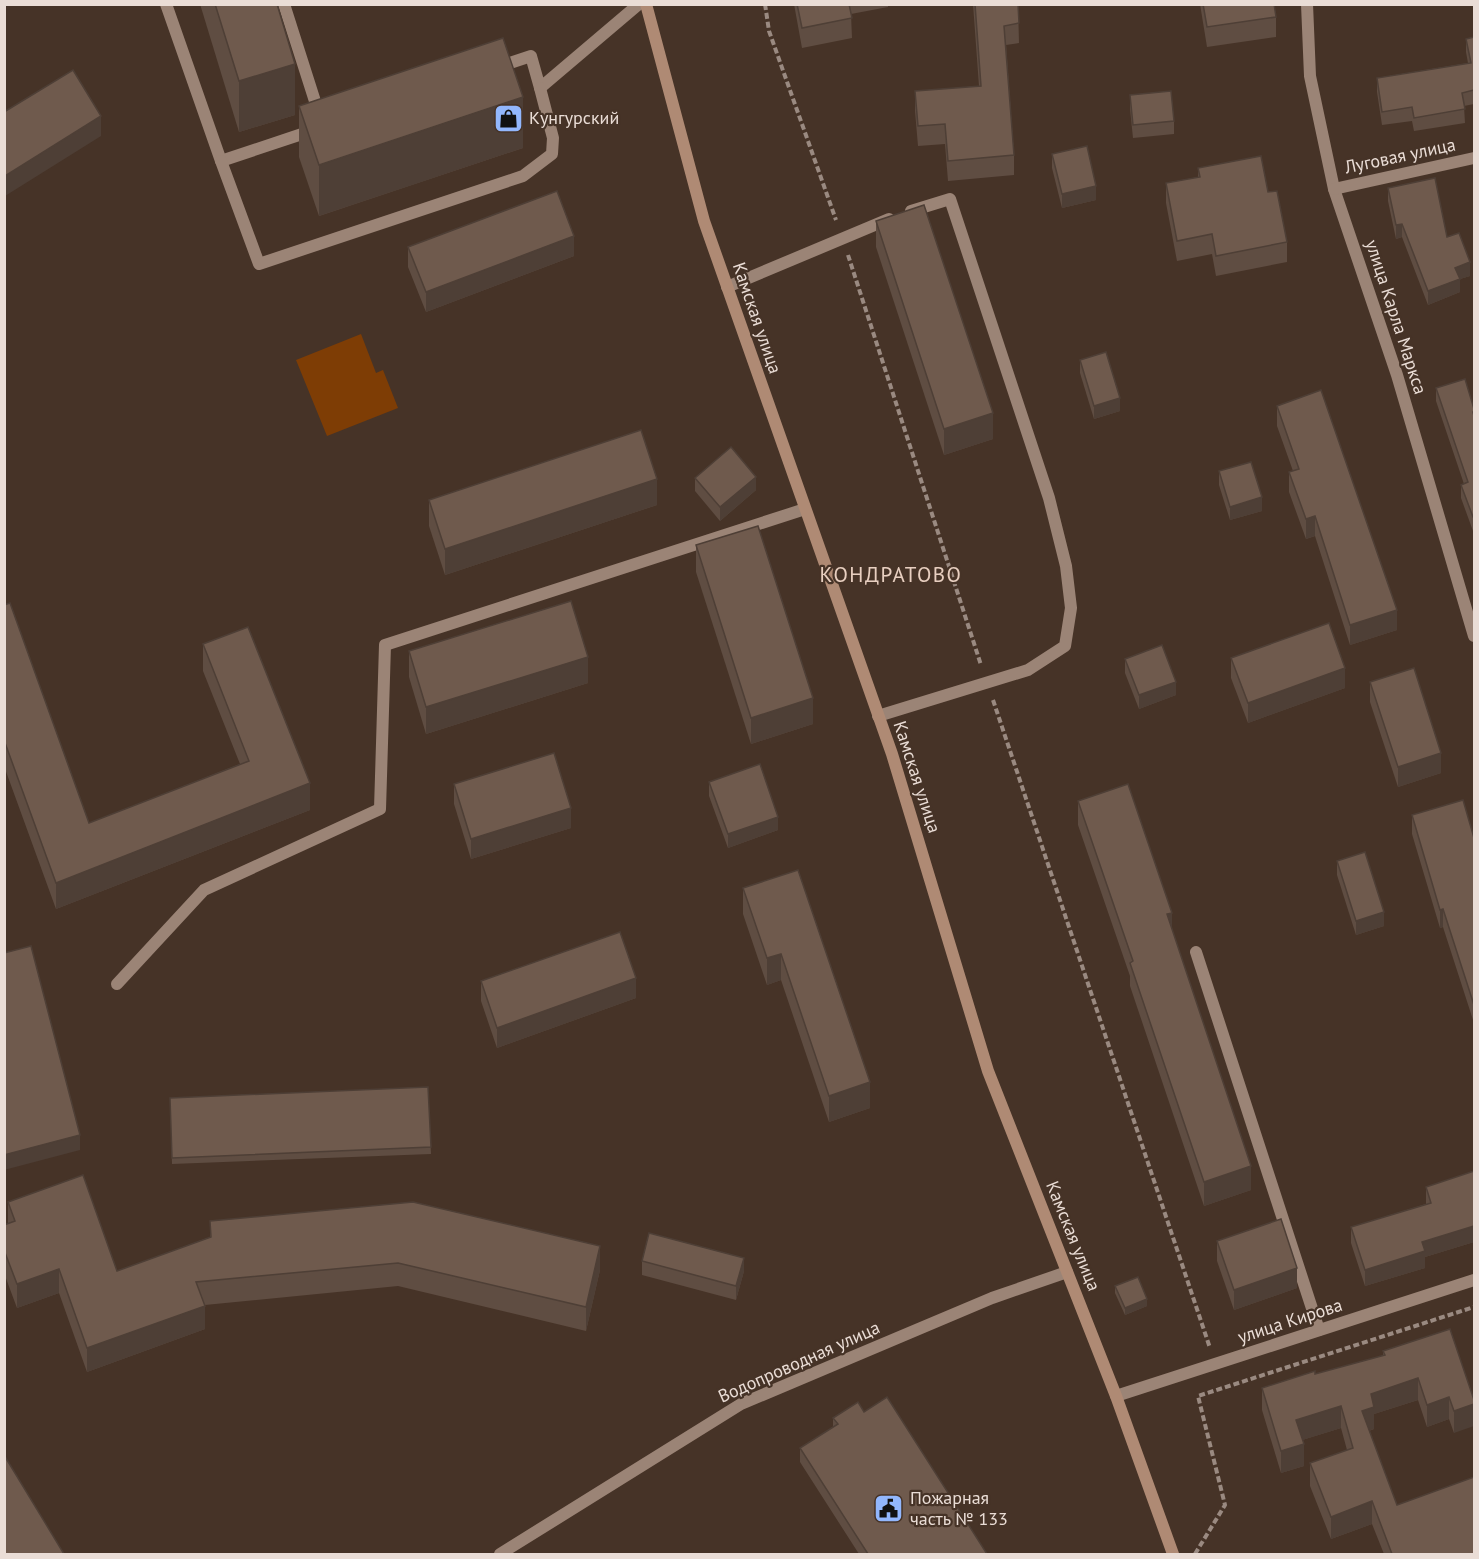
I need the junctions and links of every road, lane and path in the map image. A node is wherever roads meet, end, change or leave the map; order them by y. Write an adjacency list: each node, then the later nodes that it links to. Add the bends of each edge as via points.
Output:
1 (166, 4): 10 (street)
2 (284, 4): 10 (street, via 329,125)
3 (639, 4): 8 (street)
4 (646, 4): 13 (street, Камская улица, via 704,221)
5 (765, 4): 12 (path, via 769,31)
6 (1307, 4): 11 (street, улица Карла Маркса, via 1310,76)
7 (487, 71): 8 (street, via 531,56)
8 (540, 88): 10 (street, via 553,138 552,154 523,176 259,264)
9 (1474, 158): 11 (street, Луговая улица)
10 (221, 161)
11 (1334, 189): 15 (street, улица Карла Маркса, via 1397,375)
12 (843, 239): 13 (street); 16 (path); 16 (street, via 950,199 1049,498 1066,567 1071,608 1065,646 1028,670)
13 (727, 287): 14 (street, Камская улица)
14 (805, 509): 17 (street, Камская улица); 19 (street, via 386,645 380,809 204,890)
15 (1474, 636)
16 (987, 683): 17 (street); 24 (path)
17 (878, 716): 20 (street, Камская улица, via 988,1071)
18 (1196, 952): 23 (street)
19 (117, 984)
20 (1067, 1272): 25 (street, Камская улица); 26 (street, Водопроводная улица, via 992,1298 741,1404)
21 (1474, 1280): 23 (street, улица Кирова)
22 (1474, 1307): 28 (path, via 1198,1396 1225,1505)
23 (1319, 1330): 24 (street, улица Кирова)
24 (1215, 1364): 25 (street, улица Кирова)
25 (1116, 1396): 27 (street, Камская улица)
26 (500, 1554)
27 (1173, 1554)
28 (1195, 1554)

